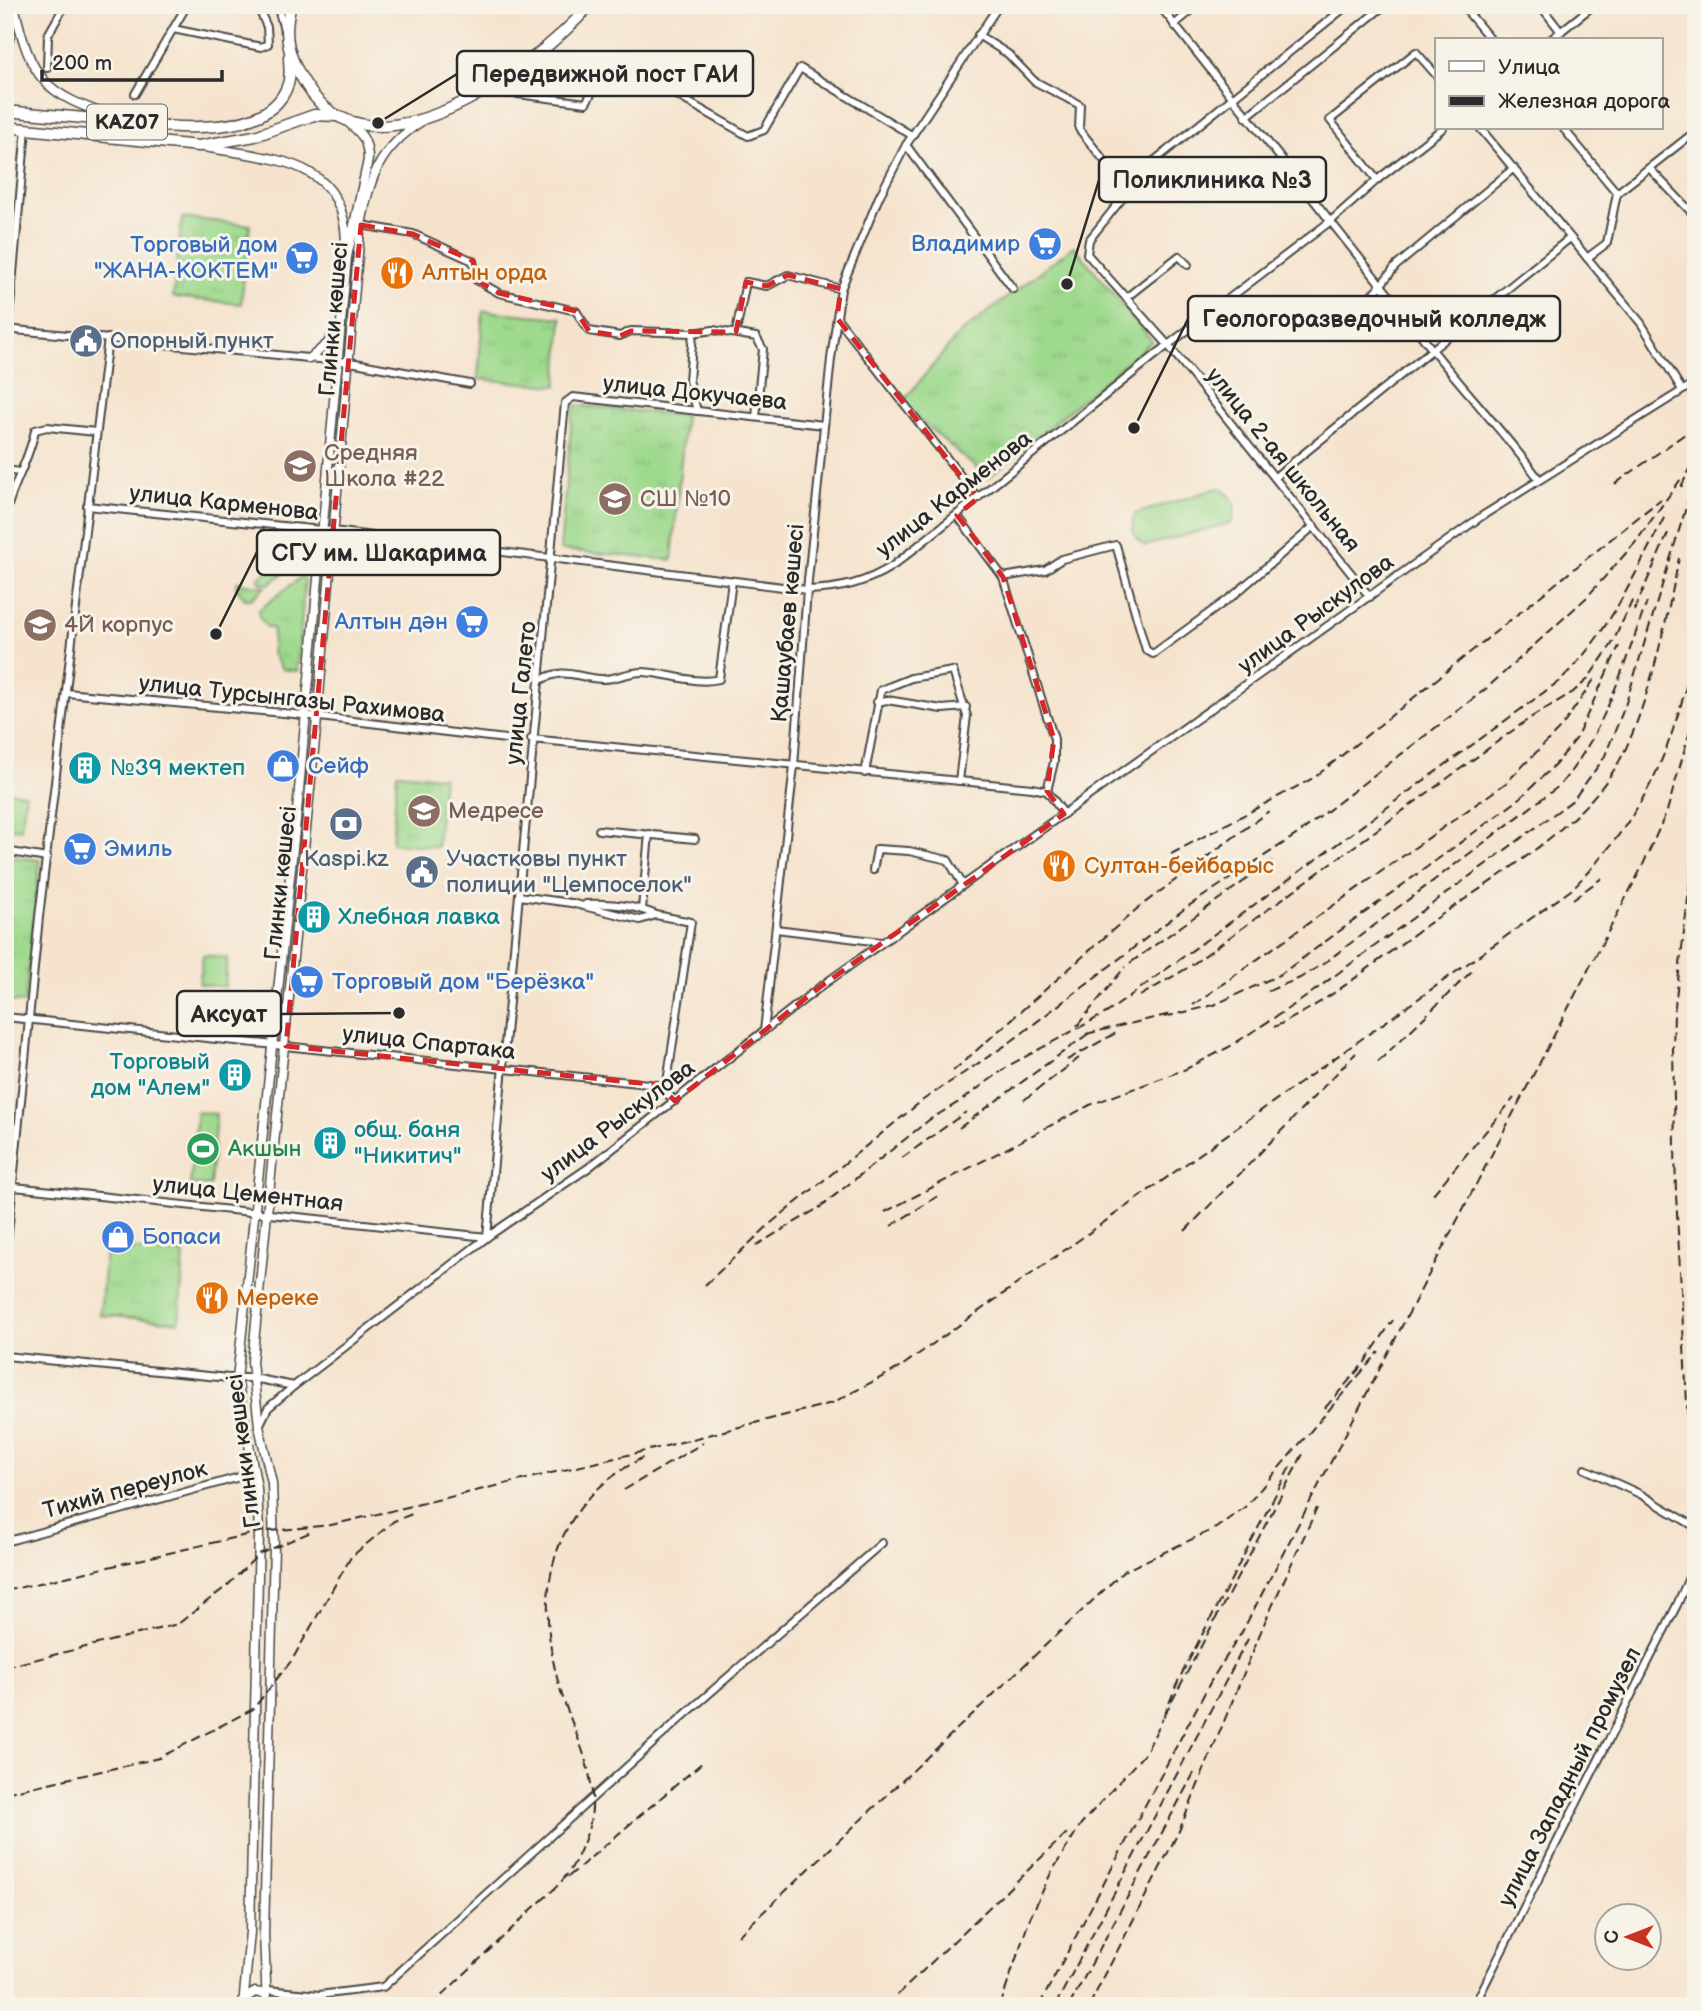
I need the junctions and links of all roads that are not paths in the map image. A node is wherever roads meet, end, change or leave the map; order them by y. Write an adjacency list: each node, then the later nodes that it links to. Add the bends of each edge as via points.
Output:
1 (6, 5): 24 (main road, via 10,35)
2 (14, 5): 37 (main road, via 22,43 42,81 54,93)
3 (65, 5): 27 (street, via 48,34)
4 (187, 5): 18 (street)
5 (257, 5): 18 (street, via 270,36 268,44 261,47)
6 (277, 5): 21 (street)
7 (291, 5): 21 (highway, KAZ07)
8 (590, 5): 25 (highway, KAZ07)
9 (999, 5): 20 (street, Қашаубаев көшесі)
10 (1159, 5): 17 (street)
11 (1198, 5): 17 (street)
12 (1348, 5): 32 (street)
13 (1385, 5): 35 (street)
14 (1462, 5): 22 (street)
15 (1540, 5): 19 (street)
16 (1594, 5): 19 (street)
17 (1174, 25): 32 (street)
18 (173, 29): 30 (street)
19 (1561, 32): 23 (street)
20 (978, 35): 44 (street, Қашаубаев көшесі); 50 (street, via 1008,54 1034,81 1080,105 1079,129)
21 (285, 37): 26 (highway, KAZ07)
22 (1489, 38)
23 (1553, 38)
24 (5, 54)
25 (537, 54): 29 (highway, KAZ07); 31 (street, via 523,80 527,91)
26 (289, 57): 34 (highway, KAZ07, via 318,101); 37 (highway, KAZ07, via 288,83 278,101 249,120 190,128)
27 (47, 68)
28 (1435, 74): 49 (street, via 1416,52 1330,120)
29 (487, 90): 31 (street); 36 (highway, KAZ07)
30 (135, 94)
31 (536, 97): 44 (street, via 586,103 611,58 748,136 764,130 800,68)
32 (1232, 97): 35 (street); 50 (street, via 1149,164)
33 (5, 111): 37 (highway, KAZ07)
34 (340, 117): 36 (highway, KAZ07, via 377,126); 46 (highway, KAZ07, via 314,115 255,136); 56 (main road, Глинки көшесі, via 363,134 368,145)
35 (1246, 117): 53 (street)
36 (422, 121): 54 (main road, Глинки көшесі, via 387,149 375,169)
37 (130, 122)
38 (5, 127): 39 (highway, KAZ07)
39 (26, 129): 46 (highway, KAZ07); 65 (street)
40 (1440, 130): 49 (street, улица Карменова)
41 (1482, 130): 47 (street)
42 (1565, 130): 51 (street)
43 (1696, 131): 48 (street)
44 (913, 135): 45 (street, Қашаубаев көшесі)
45 (906, 145): 60 (street, Қашаубаев көшесі); 61 (street)
46 (199, 146): 56 (main road, via 285,160 305,168 334,196 346,232)
47 (1514, 168): 55 (street); 59 (street)
48 (1649, 168): 51 (street); 52 (street)
49 (1377, 180): 53 (street, улица Карменова)
50 (1127, 189): 62 (street, улица 2-ая школьная, via 1086,248)
51 (1617, 193): 57 (street, via 1607,243)
52 (1696, 217)
53 (1332, 220): 59 (street); 70 (street, улица Карменова)
54 (361, 225): 68 (street, via 413,234 473,261 476,281 506,296 576,311 589,331 620,336 631,331); 74 (main road, Глинки көшесі)
55 (1570, 238): 57 (street); 71 (street)
56 (347, 257): 64 (main road, Глинки көшесі)
57 (1587, 258): 77 (street, via 1641,323)
58 (1188, 265): 62 (street, via 1180,256)
59 (1381, 283): 66 (street); 71 (street)
60 (841, 289): 63 (street, Қашаубаев көшесі); 67 (street, via 788,275 767,286 746,282)
61 (1013, 289)
62 (1127, 297): 70 (street, улица 2-ая школьная)
63 (837, 318): 81 (street, Қашаубаев көшесі); 87 (street)
64 (341, 324): 72 (main road, via 327,345); 73 (main road, Глинки көшесі)
65 (7, 329): 69 (street)
66 (1329, 329)
67 (736, 332): 68 (street); 80 (street, via 756,337 763,349)
68 (693, 333): 79 (street, via 689,380)
69 (108, 338): 72 (street); 82 (street)
70 (1168, 345): 85 (street, улица 2-ая школьная); 87 (street, улица Карменова)
71 (1432, 350): 85 (street); 86 (street)
72 (309, 359): 73 (street)
73 (339, 361): 74 (street); 92 (main road, Глинки көшесі)
74 (350, 362): 76 (street); 93 (main road, Глинки көшесі)
75 (1696, 382): 77 (street, улица Рыскулова)
76 (471, 384)
77 (1682, 390): 86 (street, улица Рыскулова)
78 (565, 404): 79 (street, улица Докучаева, via 573,397); 94 (street, улица Галето)
79 (697, 411): 80 (street, улица Докучаева)
80 (756, 417): 81 (street, улица Докучаева)
81 (824, 425): 97 (street, Қашаубаев көшесі)
82 (96, 432): 84 (street, via 35,430 31,454); 88 (street)
83 (5, 470): 84 (street)
84 (20, 472): 90 (street)
85 (1275, 477): 91 (street, улица 2-ая школьная)
86 (1539, 479): 98 (street, улица Рыскулова)
87 (978, 498): 89 (street, улица Карменова)
88 (87, 506): 92 (street, улица Карменова); 100 (street)
89 (957, 514): 95 (street); 97 (street, улица Карменова, via 872,580)
90 (5, 517)
91 (1314, 526): 95 (street, via 1234,595 1153,654 1146,650 1116,545 1062,559 1045,570); 98 (street, улица 2-ая школьная)
92 (320, 531): 93 (street, улица Карменова); 103 (main road, Глинки көшесі)
93 (334, 532): 94 (street, улица Карменова); 104 (main road, Глинки көшесі)
94 (552, 558): 96 (street, улица Карменова); 99 (street, улица Галето)
95 (1003, 578): 110 (street, via 1054,739 1054,762)
96 (732, 581): 97 (street, улица Карменова); 99 (street, via 719,679 643,672 603,679 553,673)
97 (807, 590): 107 (street, Қашаубаев көшесі)
98 (1370, 597): 111 (street, улица Рыскулова)
99 (539, 681): 105 (street, улица Галето)
100 (66, 693): 103 (street, улица Турсынгазы Рахимова); 116 (street)
101 (877, 702): 102 (street); 102 (street, via 885,687 953,671); 108 (street)
102 (966, 707): 109 (street)
103 (304, 715): 104 (street, улица Турсынгазы Рахимова); 128 (main road, Глинки көшесі)
104 (317, 718): 106 (street, улица Турсынгазы Рахимова); 129 (main road, Глинки көшесі)
105 (531, 739): 107 (street); 119 (street, улица Галето)
106 (514, 740)
107 (794, 766): 108 (street); 123 (street, Қашаубаев көшесі)
108 (865, 773): 109 (street)
109 (959, 781): 110 (street)
110 (1043, 790): 111 (street)
111 (1064, 814): 118 (street, улица Рыскулова)
112 (599, 830): 113 (street)
113 (649, 834): 114 (street); 121 (street)
114 (695, 838)
115 (5, 851): 116 (street)
116 (47, 858): 126 (street)
117 (873, 870): 118 (street, via 877,849 909,851 948,860)
118 (963, 885): 124 (street, улица Рыскулова)
119 (519, 896): 120 (street); 130 (street, улица Галето)
120 (580, 905): 121 (street); 122 (street, via 640,919)
121 (642, 909): 122 (street)
122 (656, 915): 131 (street, via 691,922)
123 (775, 929): 124 (street); 127 (street, Қашаубаев көшесі)
124 (882, 942): 127 (street, улица Рыскулова)
125 (5, 1017): 126 (street, улица Спартака)
126 (30, 1020): 128 (street, улица Спартака); 133 (street)
127 (764, 1031): 132 (street, улица Рыскулова)
128 (272, 1045): 129 (street, улица Спартака); 134 (main road, Глинки көшесі)
129 (286, 1046): 130 (street, улица Спартака); 135 (main road, Глинки көшесі)
130 (502, 1069): 131 (street, улица Спартака); 136 (street, улица Галето)
131 (666, 1089): 132 (street)
132 (675, 1101): 136 (street, улица Рыскулова)
133 (9, 1186): 134 (street, улица Цементная); 137 (street)
134 (256, 1213): 135 (street, улица Цементная); 140 (main road, Глинки көшесі)
135 (266, 1213): 136 (street, улица Цементная); 139 (main road, Глинки көшесі)
136 (487, 1237): 141 (street, улица Рыскулова)
137 (5, 1264)
138 (5, 1356): 140 (street)
139 (253, 1377): 140 (street); 141 (street); 142 (main road, Глинки көшесі)
140 (237, 1379): 144 (main road, Глинки көшесі)
141 (294, 1385): 142 (street, улица Рыскулова, via 268,1408)
142 (259, 1426): 145 (main road, Глинки көшесі)
143 (1585, 1469): 147 (street, via 1640,1493 1694,1526)
144 (254, 1473): 146 (main road, Глинки көшесі); 148 (street, Тихий переулок)
145 (272, 1491): 146 (street); 151 (main road, Глинки көшесі)
146 (258, 1493): 152 (main road, Глинки көшесі)
147 (1696, 1540)
148 (5, 1542)
149 (882, 1542): 153 (street, via 383,1987 319,1995)
150 (1696, 1562): 156 (street, улица Западный промузел)
151 (268, 1778): 152 (street); 153 (main road, Глинки көшесі)
152 (252, 1780): 154 (main road, Глинки көшесі)
153 (267, 1992): 154 (main road, via 254,1992); 155 (main road, Глинки көшесі)
154 (244, 2002)
155 (267, 2006)
156 (1474, 2006)

